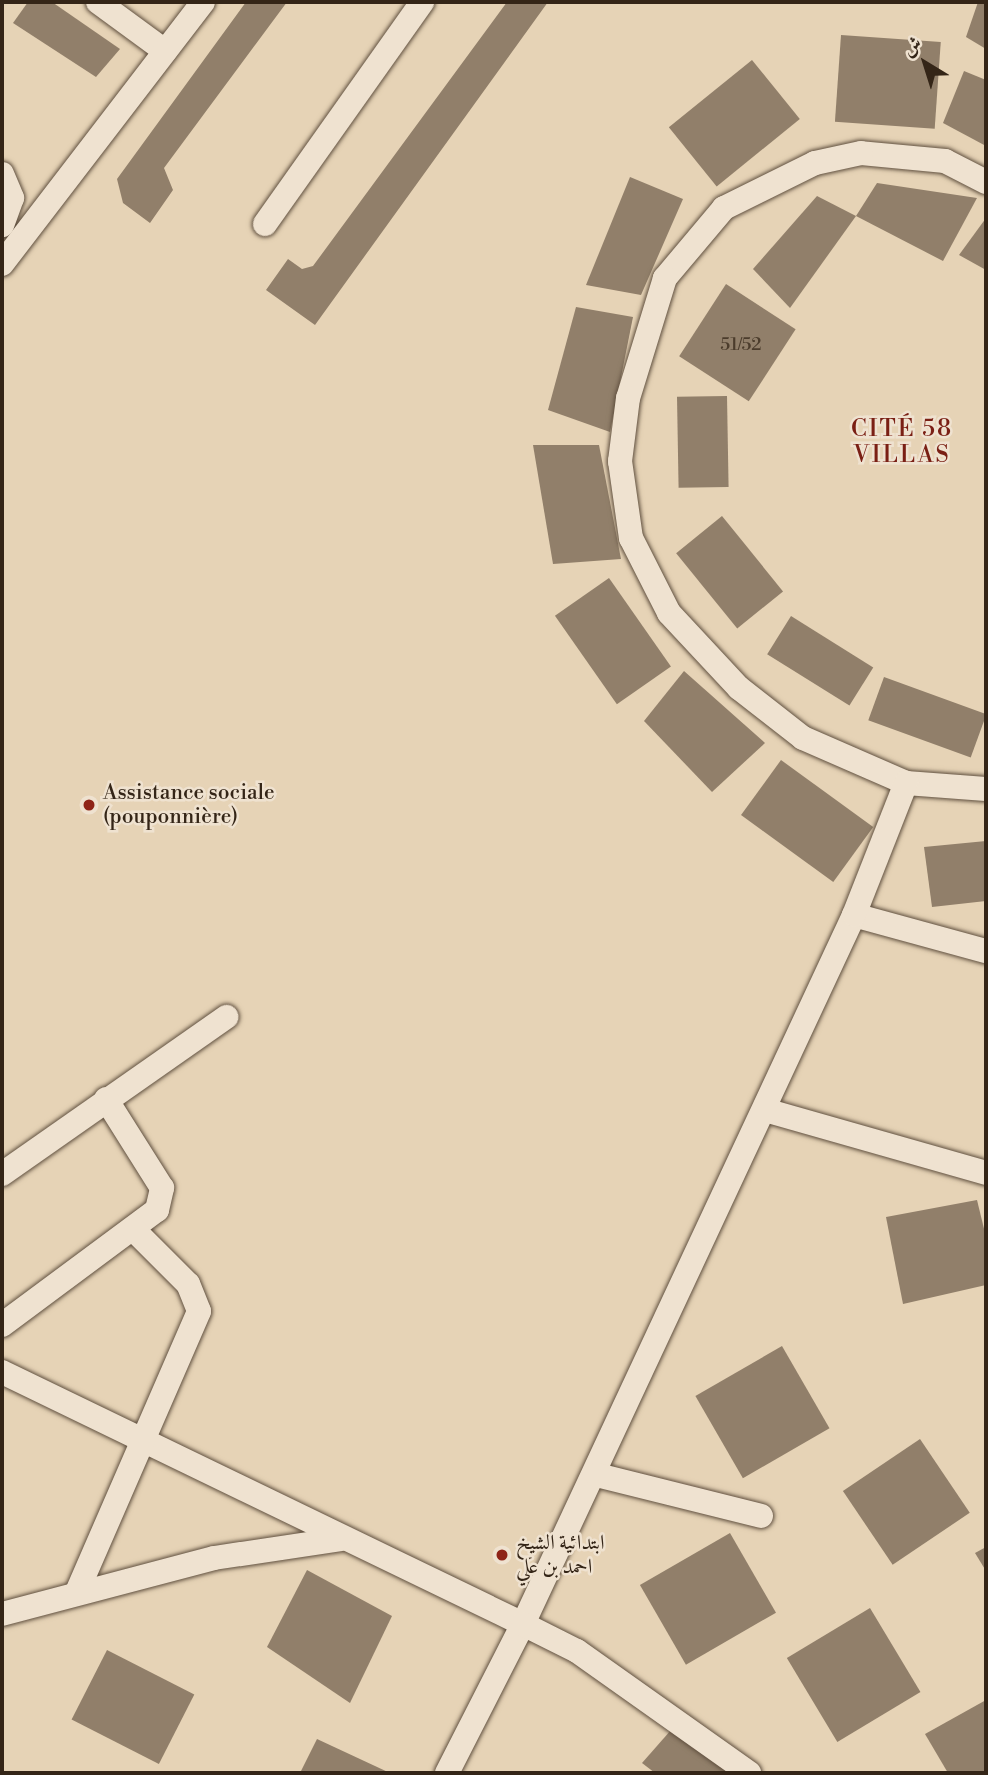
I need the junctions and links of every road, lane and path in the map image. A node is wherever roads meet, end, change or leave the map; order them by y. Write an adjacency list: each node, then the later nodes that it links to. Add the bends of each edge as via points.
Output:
1 (98, 2): 4 (street)
2 (202, 2): 4 (street)
3 (422, 2): 7 (street)
4 (165, 51): 9 (street)
5 (2, 174): 8 (street, via 12,198)
6 (986, 182): 10 (street, via 945,161 861,153 815,163 724,208 665,278 628,398 620,461 631,538 668,612 739,688 803,738)
7 (265, 224)
8 (2, 225)
9 (2, 264)
10 (906, 783): 11 (street); 12 (street)
11 (986, 789)
12 (854, 915): 13 (street); 16 (street)
13 (986, 951)
14 (226, 1017): 15 (street)
15 (106, 1099): 18 (street); 19 (street, via 162,1188 157,1210)
16 (765, 1110): 17 (street); 23 (street)
17 (986, 1173)
18 (2, 1174)
19 (134, 1230): 20 (street); 22 (street, via 188,1284 199,1311)
20 (2, 1325)
21 (2, 1372): 22 (street)
22 (145, 1444): 25 (street); 26 (street)
23 (597, 1475): 24 (street); 28 (street)
24 (761, 1516)
25 (341, 1539): 26 (street, via 214,1558); 28 (street)
26 (77, 1592): 27 (street)
27 (2, 1614)
28 (523, 1624): 29 (street); 30 (street, via 598,1665)
29 (447, 1773)
30 (749, 1773)

